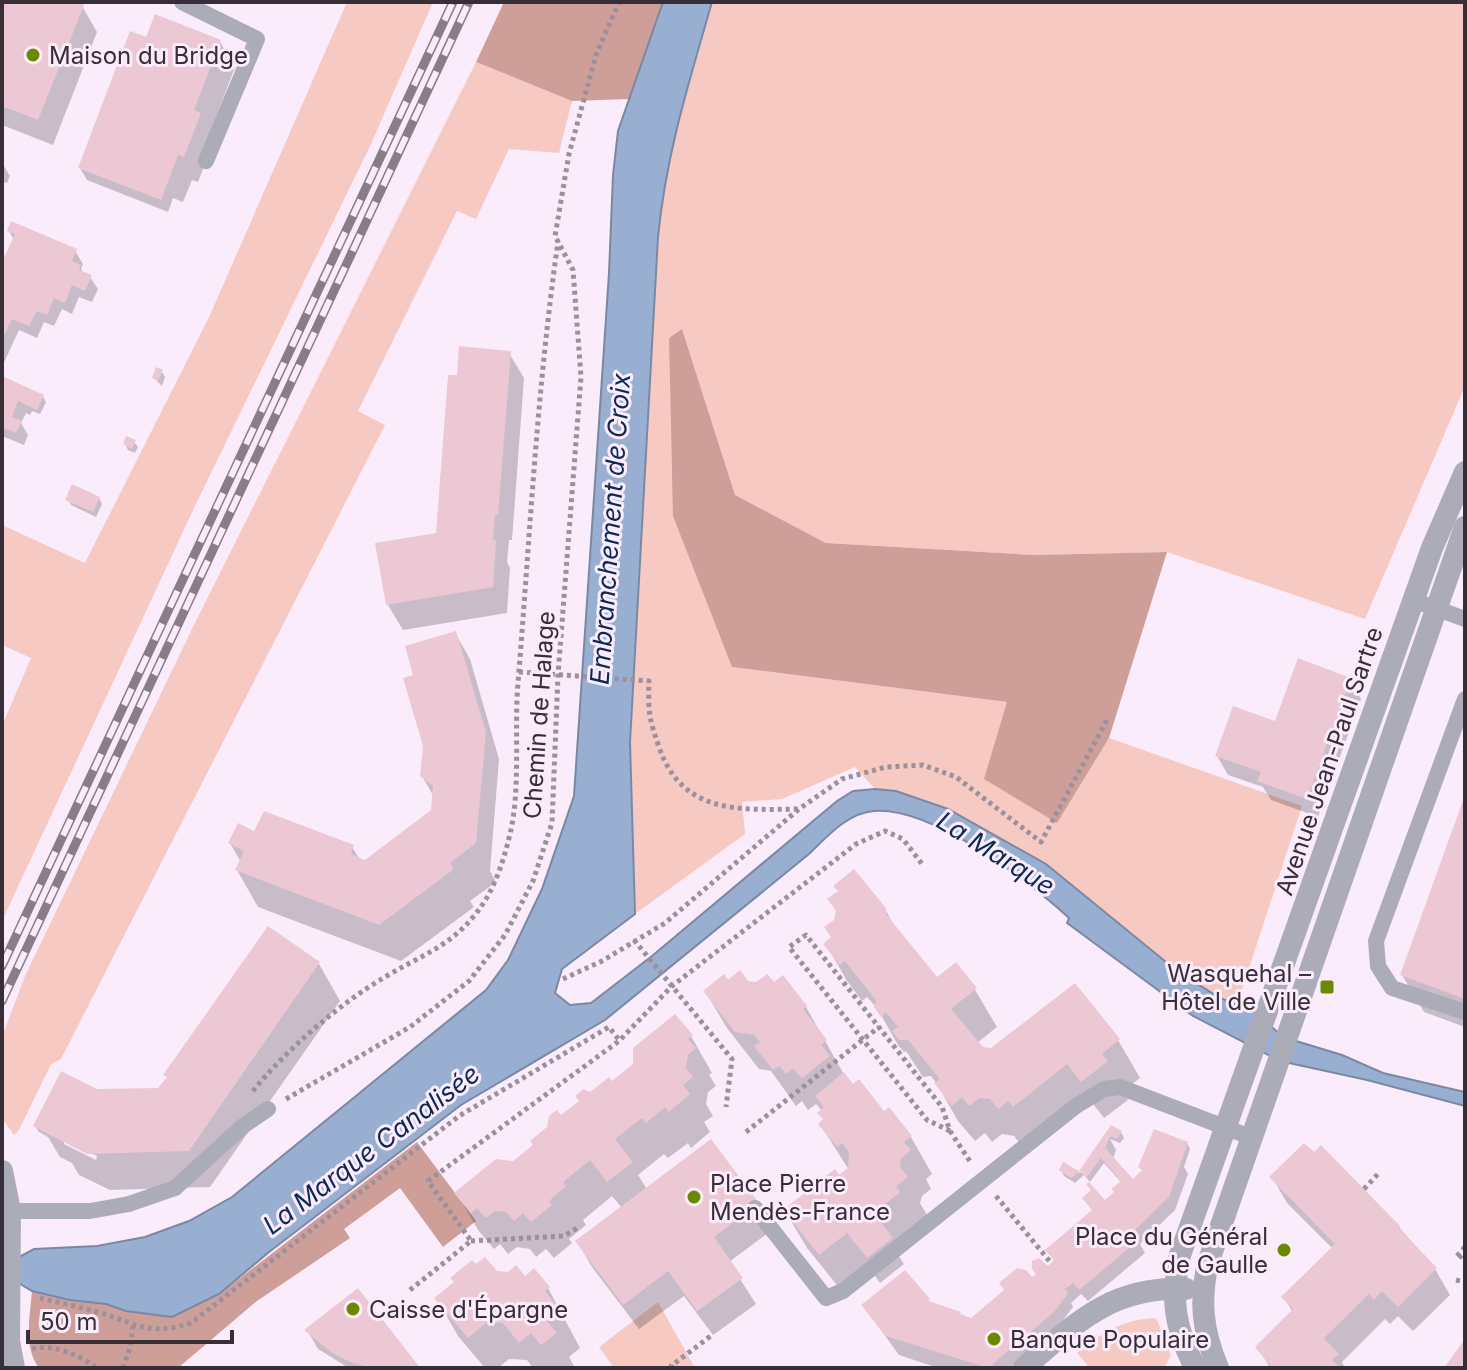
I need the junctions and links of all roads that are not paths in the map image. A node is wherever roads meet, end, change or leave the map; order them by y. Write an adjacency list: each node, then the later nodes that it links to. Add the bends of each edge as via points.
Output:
1 (182, 2): 2 (lane, via 257,39)
2 (206, 161)
3 (1465, 472): 5 (street, Avenue Jean-Paul Sartre)
4 (1465, 527): 6 (street)
5 (1413, 600): 6 (lane); 10 (street, Avenue Jean-Paul Sartre)
6 (1436, 609): 7 (lane); 11 (street)
7 (1465, 619)
8 (1465, 699): 9 (lane, via 1376,941 1378,966 1392,988)
9 (1465, 1012)
10 (1244, 1074): 11 (lane); 13 (street, Avenue Jean-Paul Sartre)
11 (1273, 1080): 14 (street)
12 (268, 1109): 17 (lane, via 175,1188 90,1211)
13 (1224, 1127): 14 (lane); 16 (lane, via 1120,1087 1104,1089 843,1291 826,1298); 18 (street, Avenue Jean-Paul Sartre, via 1180,1255)
14 (1253, 1138): 19 (street)
15 (2, 1171): 17 (street)
16 (755, 1208)
17 (10, 1211): 20 (street, via 9,1314)
18 (1174, 1288): 19 (street); 21 (street, via 1105,1303); 22 (street, Avenue Jean-Paul Sartre, via 1175,1319)
19 (1203, 1289): 23 (street, via 1204,1327)
20 (23, 1362)
21 (1024, 1368)
22 (1195, 1368)
23 (1218, 1368)

